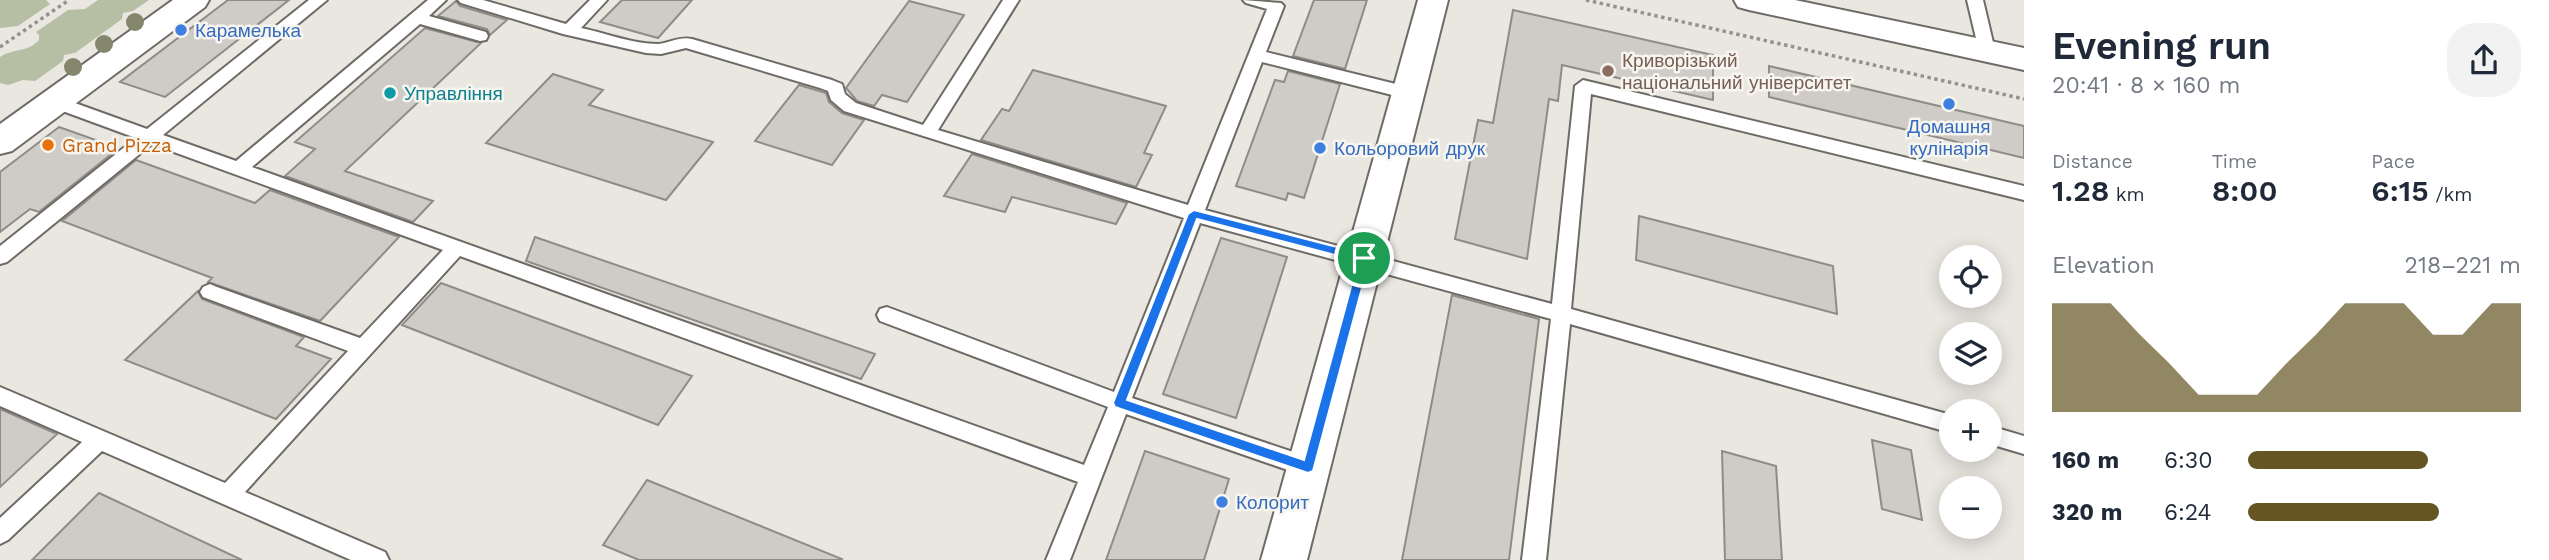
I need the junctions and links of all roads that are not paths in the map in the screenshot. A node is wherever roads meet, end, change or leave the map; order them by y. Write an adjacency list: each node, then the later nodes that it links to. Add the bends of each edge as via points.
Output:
1 (194, 0): 18 (street)
2 (319, 0): 20 (lane)
3 (438, 0): 11 (lane)
4 (466, 0): 12 (lane)
5 (1011, 0): 19 (lane)
6 (1251, 0): 15 (lane, via 1276,6)
7 (1433, 0): 17 (street)
8 (1749, 0): 14 (street)
9 (1975, 0): 14 (lane)
10 (595, 1): 12 (lane)
11 (417, 18): 13 (lane); 22 (lane)
12 (569, 30): 19 (lane, via 646,48 686,43 826,83 836,88 837,96 850,107)
13 (480, 36)
14 (1987, 51): 16 (street)
15 (1256, 55): 17 (lane); 24 (lane)
16 (2024, 60)
17 (1408, 93): 27 (street)
18 (55, 102): 20 (lane); 21 (street)
19 (927, 133): 24 (lane)
20 (150, 136): 22 (lane); 26 (lane)
21 (0, 142)
22 (239, 168): 25 (lane)
23 (2024, 193): 29 (lane, via 1583,86)
24 (1194, 214): 27 (lane); 33 (lane)
25 (457, 247): 31 (lane); 39 (lane)
26 (0, 257)
27 (1364, 258): 29 (lane); 38 (street)
28 (210, 292): 31 (lane)
29 (1561, 314): 34 (lane); 45 (lane)
30 (887, 315): 33 (lane)
31 (363, 348): 40 (lane)
32 (0, 396): 35 (lane)
33 (1120, 403): 38 (lane); 39 (lane)
34 (1939, 421)
35 (100, 439): 40 (lane); 41 (lane)
36 (2002, 439): 37 (lane)
37 (2024, 445)
38 (1308, 467): 44 (street)
39 (1090, 477): 43 (lane)
40 (228, 495): 42 (lane)
41 (0, 533)
42 (377, 560)
43 (1058, 560)
44 (1284, 560)
45 (1534, 560)

